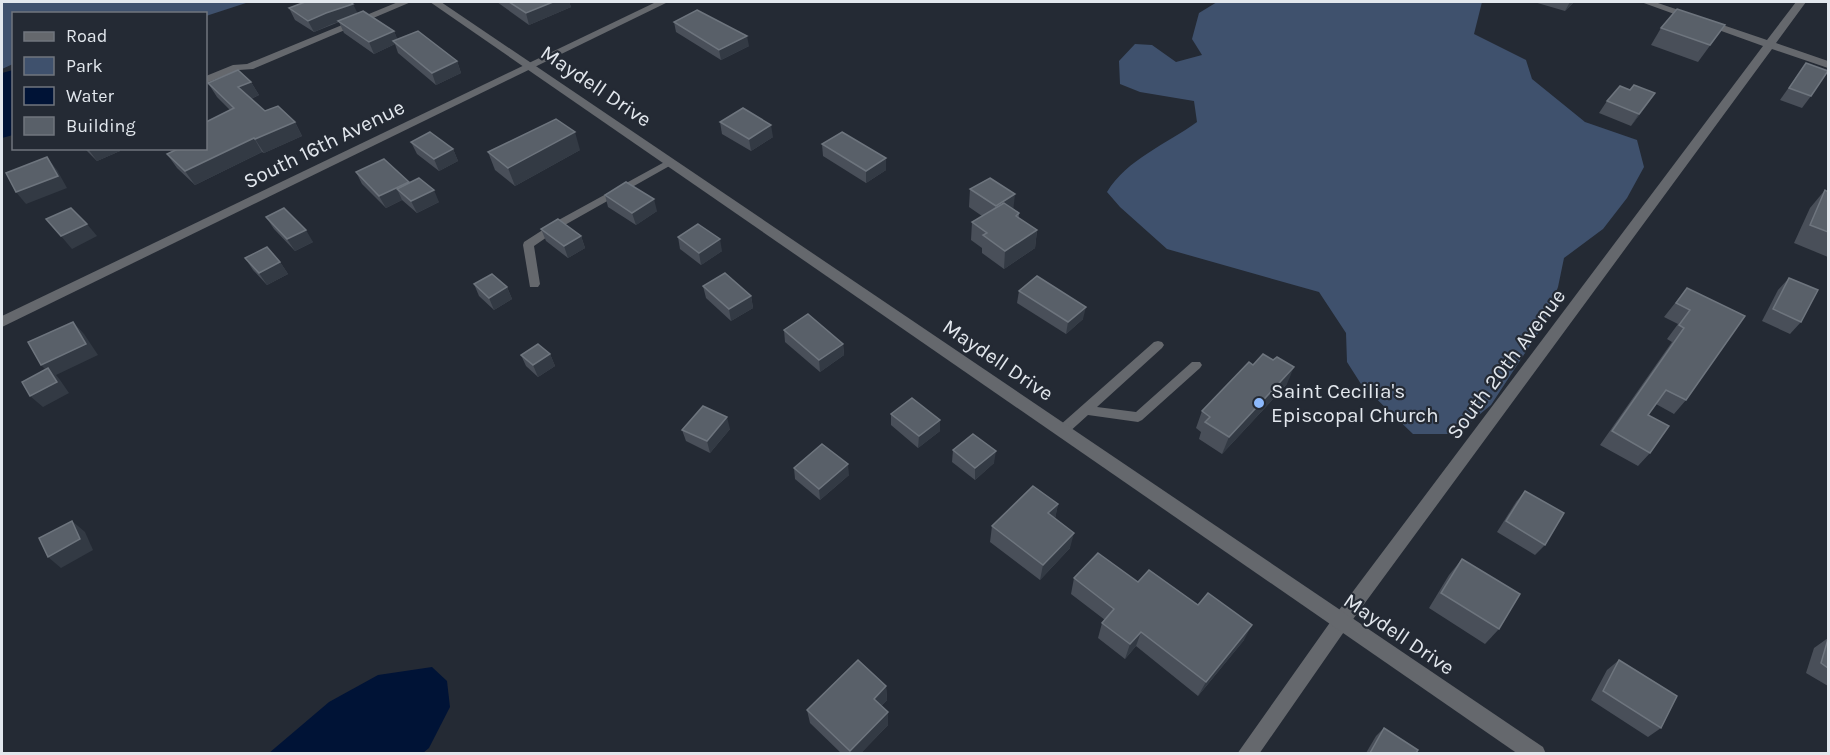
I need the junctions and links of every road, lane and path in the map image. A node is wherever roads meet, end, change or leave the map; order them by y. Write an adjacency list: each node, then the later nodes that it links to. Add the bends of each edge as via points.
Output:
1 (406, 2): 9 (street, via 249,67 237,67)
2 (435, 2): 8 (street, Maydell Drive)
3 (663, 2): 8 (street, South 16th Avenue)
4 (1646, 2): 6 (street)
5 (1801, 2): 6 (street, South 20th Avenue)
6 (1770, 45): 7 (street); 17 (street, South 20th Avenue)
7 (1828, 65)
8 (530, 66): 10 (street, Maydell Drive); 12 (street, South 16th Avenue)
9 (207, 80)
10 (670, 162): 11 (lane, via 528,245); 16 (street, Maydell Drive)
11 (534, 284)
12 (2, 322)
13 (1158, 345): 15 (lane)
14 (1196, 365): 15 (lane, via 1138,417)
15 (1086, 410): 16 (lane)
16 (1063, 430): 17 (street, Maydell Drive)
17 (1342, 620): 18 (street, South 20th Avenue); 19 (street, Maydell Drive)
18 (1247, 753)
19 (1536, 753)

